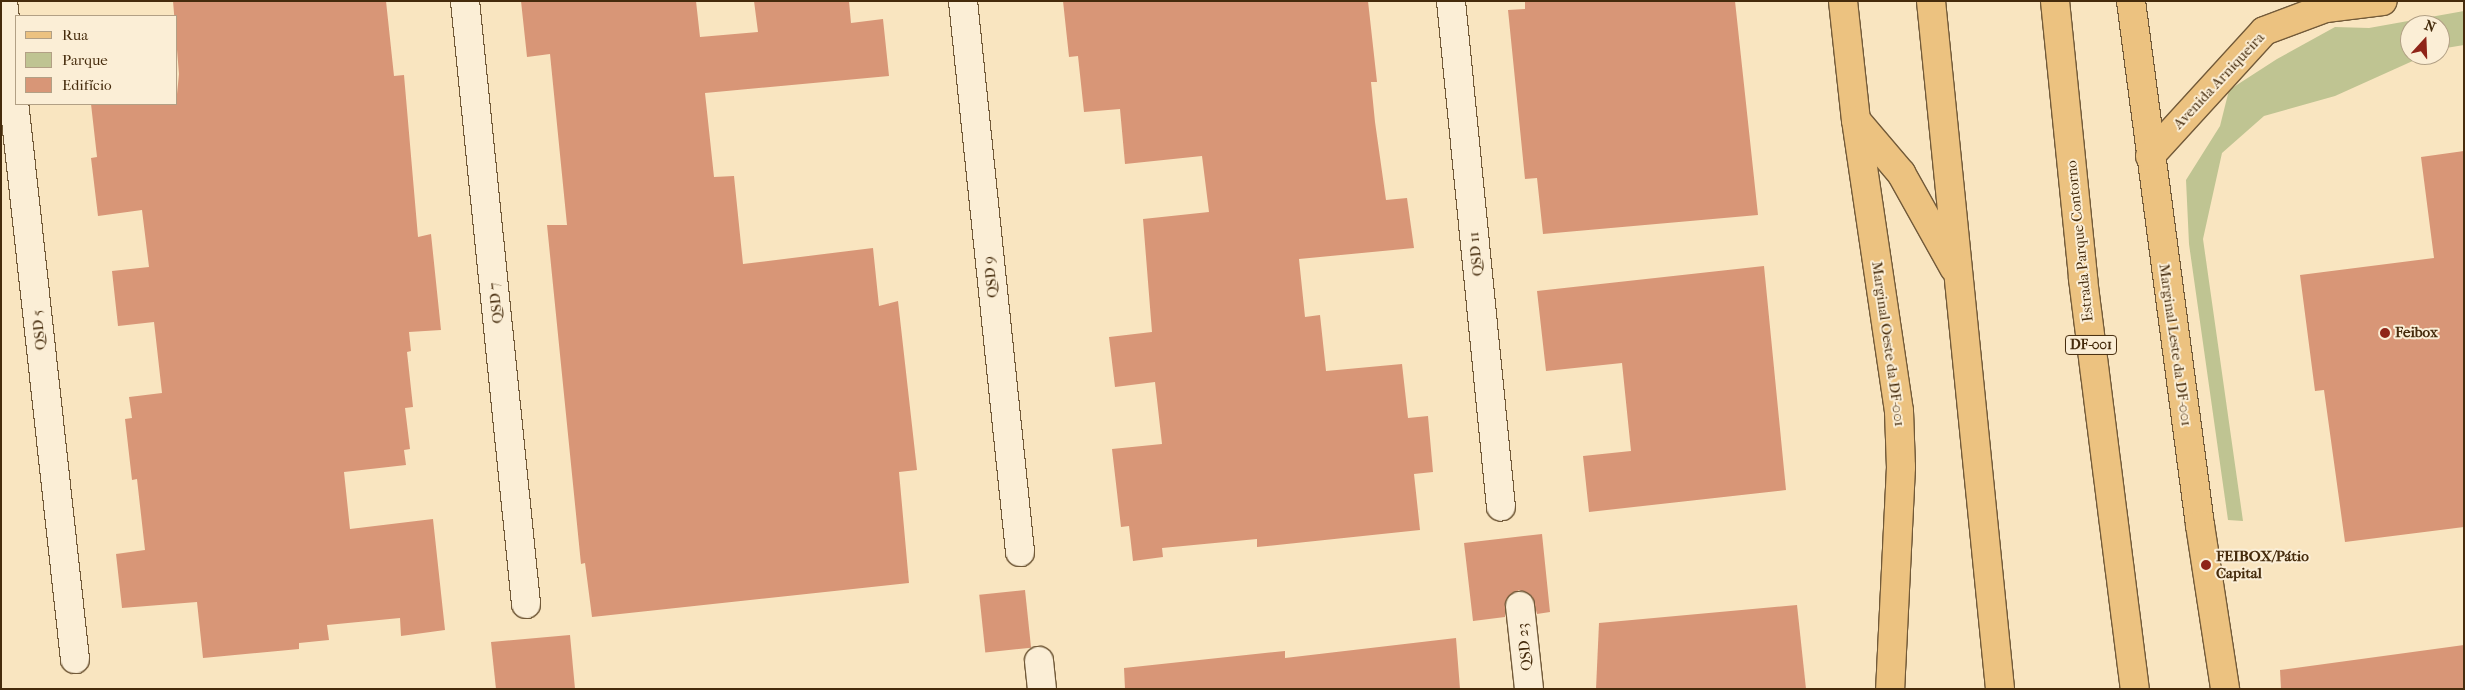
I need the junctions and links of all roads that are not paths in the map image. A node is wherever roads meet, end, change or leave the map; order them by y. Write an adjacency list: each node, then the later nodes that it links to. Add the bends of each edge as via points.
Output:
1 (3, 1): 17 (street, QSD 5)
2 (465, 1): 15 (street, QSD 7)
3 (963, 1): 14 (street, QSD 9)
4 (1450, 1): 13 (street, QSD 11)
5 (1843, 1): 10 (main road, Marginal Oeste da DF-001)
6 (1931, 1): 12 (main road)
7 (2055, 1): 23 (main road, Estrada Parque Contorno / DF-001, via 2083,279)
8 (2132, 1): 11 (main road, Marginal Leste da DF-001)
9 (2384, 1): 11 (main road, Avenida Arniqueira, via 2326,8 2264,31)
10 (1856, 120): 12 (main road, via 1900,173); 21 (main road, Marginal Oeste da DF-001, via 1899,411 1901,467)
11 (2150, 156): 24 (main road, Marginal Leste da DF-001)
12 (1960, 278): 22 (main road)
13 (1501, 507)
14 (1020, 552)
15 (526, 604)
16 (1520, 606): 20 (street, QSD 23)
17 (75, 659)
18 (1039, 661): 19 (street)
19 (1042, 689)
20 (1529, 689)
21 (1890, 689)
22 (2000, 689)
23 (2135, 689)
24 (2225, 689)

